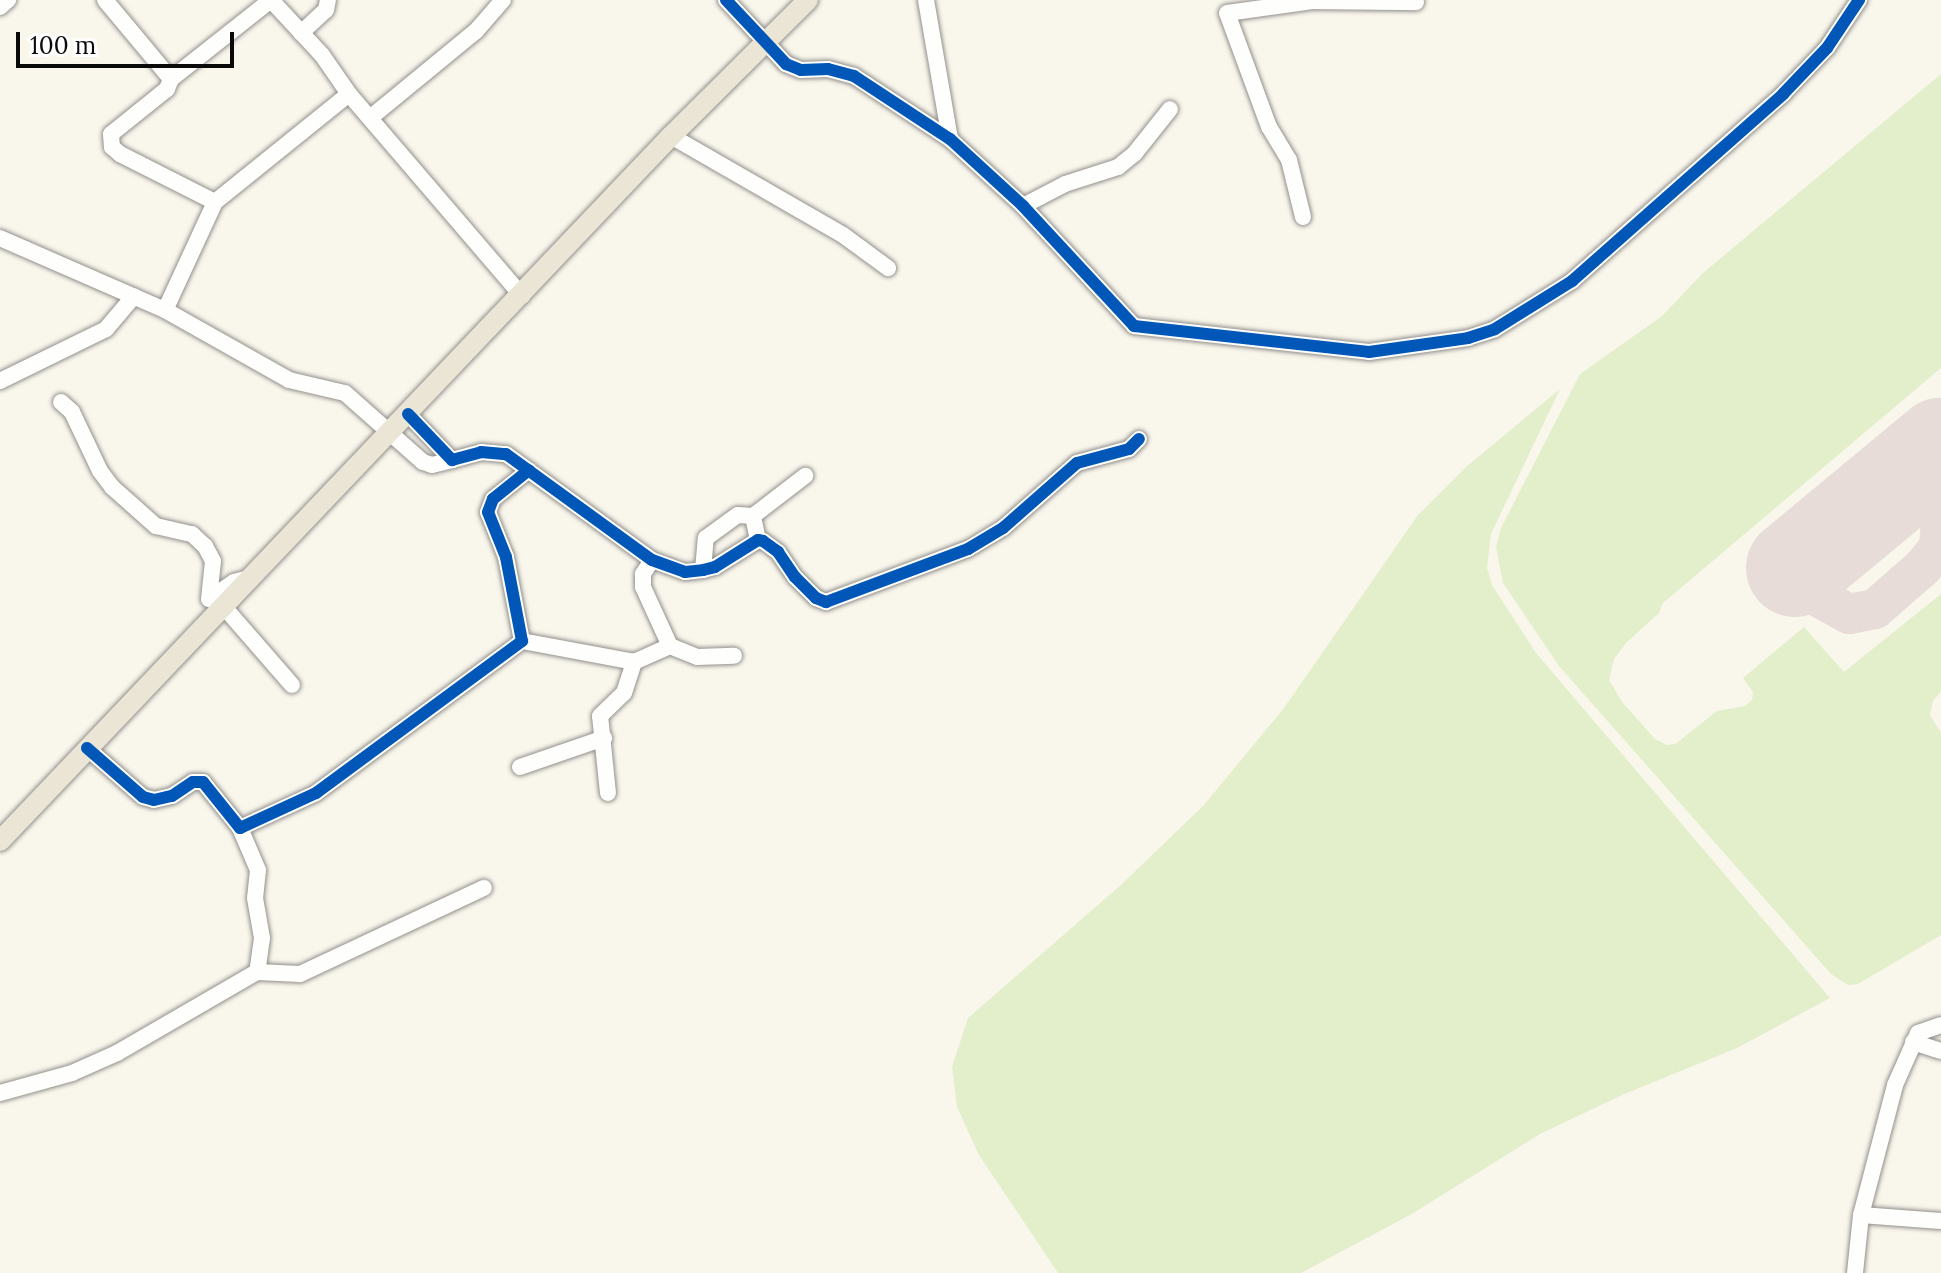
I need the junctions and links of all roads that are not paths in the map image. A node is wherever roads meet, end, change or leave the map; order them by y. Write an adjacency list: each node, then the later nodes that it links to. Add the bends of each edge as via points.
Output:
1 (8, 0): 11 (street)
2 (105, 0): 15 (street)
3 (271, 0): 13 (street); 15 (street)
4 (328, 0): 13 (street, via 326,10)
5 (503, 0): 18 (street, via 476,31)
6 (726, 0): 14 (street)
7 (808, 0): 14 (main road)
8 (926, 0): 20 (street)
9 (1859, 0): 22 (street, via 1827,48 1783,94 1572,281 1512,320 1468,338 1369,352 1134,326)
10 (1416, 2): 12 (street)
11 (0, 7)
12 (1223, 7): 23 (street, via 1269,127 1289,160)
13 (301, 33): 16 (street)
14 (764, 44): 19 (main road); 20 (street, via 801,70 828,69 854,76)
15 (171, 79): 21 (street, via 167,89 111,134 112,147)
16 (349, 94): 18 (street); 21 (street)
17 (1170, 109): 22 (street, via 1118,167 1065,184)
18 (370, 118): 27 (street)
19 (671, 136): 25 (street, via 843,235); 27 (main road)
20 (950, 139): 22 (street)
21 (215, 202): 28 (street)
22 (1023, 206)
23 (1303, 217)
24 (0, 238): 26 (street)
25 (888, 268)
26 (134, 296): 28 (street); 29 (street, via 106,329)
27 (522, 296): 31 (main road)
28 (165, 310): 32 (street, via 289,380 345,393)
29 (0, 381)
30 (61, 402): 41 (street, via 72,412 112,487 156,526 192,534 205,546 213,561 209,599 243,577)
31 (408, 414): 32 (main road); 34 (street)
32 (390, 434): 34 (street, via 423,462); 41 (main road)
33 (1139, 439): 38 (street, via 1129,449 1077,463 1003,528 968,549 840,599 816,598 778,552)
34 (452, 460): 35 (street, via 481,452 506,454)
35 (529, 470): 39 (street); 43 (street, via 493,499 488,512 506,557)
36 (805, 476): 37 (street)
37 (753, 516): 38 (street); 40 (street, via 738,515 706,538)
38 (758, 540): 40 (street)
39 (652, 560): 40 (street, via 685,572); 44 (street, via 643,574 643,587)
40 (703, 570)
41 (252, 578): 42 (main road)
42 (225, 608): 47 (street); 49 (main road)
43 (522, 641): 46 (street); 52 (street, via 316,793)
44 (670, 646): 45 (street, via 697,657); 46 (street)
45 (734, 656)
46 (634, 662): 48 (street, via 624,693 600,716)
47 (292, 685)
48 (604, 738): 50 (street); 51 (street)
49 (87, 748): 52 (street, via 143,797 172,796 193,782 203,782); 53 (main road)
50 (520, 767)
51 (608, 793)
52 (240, 828): 55 (street, via 258,870 255,898 262,938)
53 (0, 841)
54 (484, 888): 55 (street, via 300,974)
55 (257, 972): 59 (street, via 117,1053 72,1073)
56 (1941, 1025): 57 (street, via 1918,1033)
57 (1913, 1042): 58 (street); 60 (street, via 1895,1085)
58 (1941, 1051)
59 (0, 1093)
60 (1861, 1215): 61 (street); 62 (street)
61 (1941, 1221)
62 (1855, 1273)

